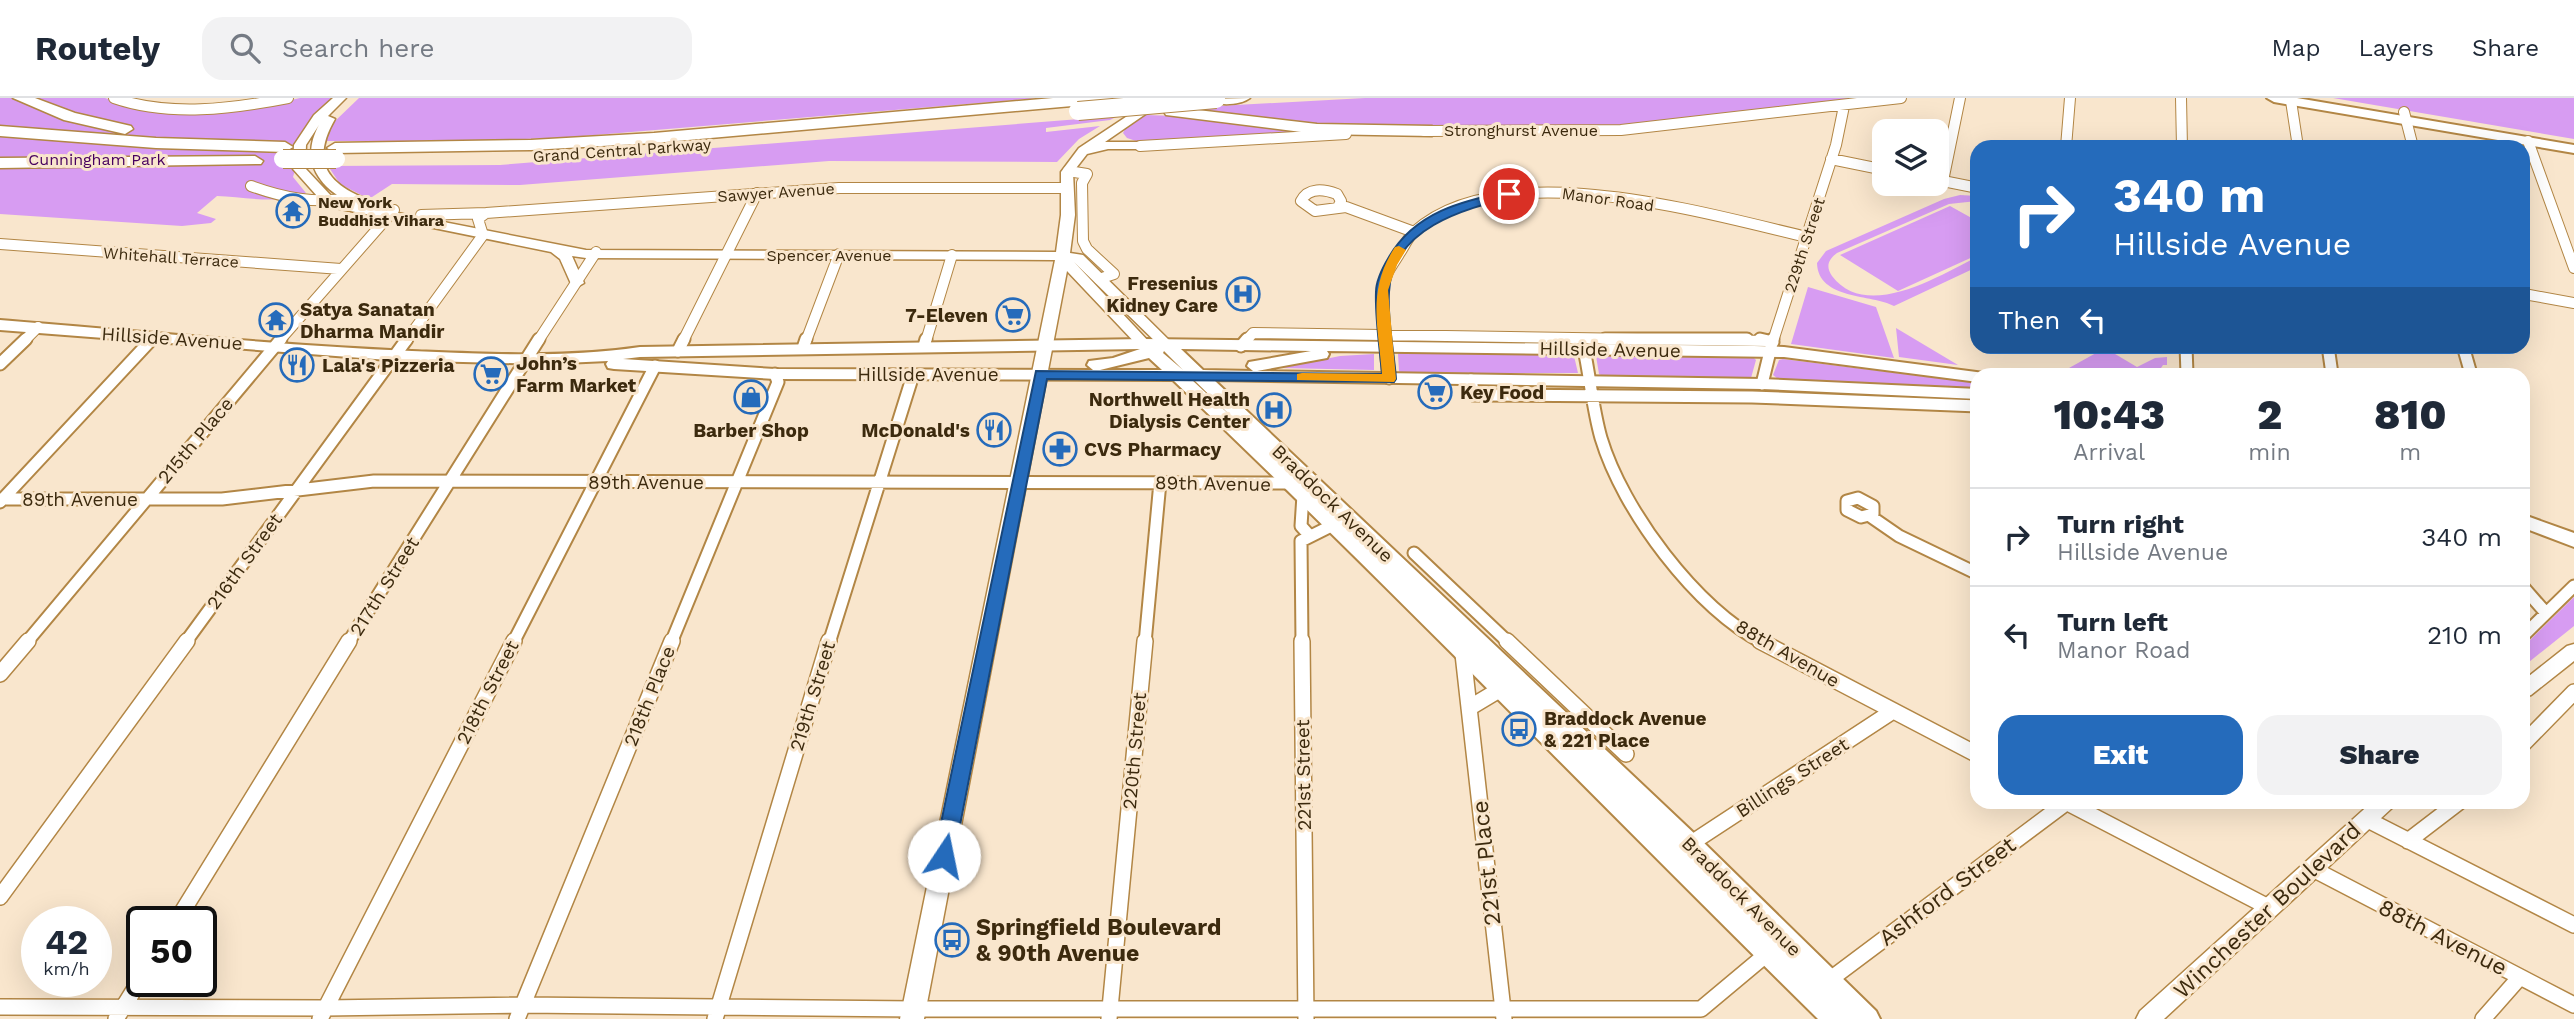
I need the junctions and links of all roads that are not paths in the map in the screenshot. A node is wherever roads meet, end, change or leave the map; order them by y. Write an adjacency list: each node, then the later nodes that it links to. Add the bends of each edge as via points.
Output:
1 (21, 98): 36 (highway, via 118,128)
2 (116, 98): 3 (street, via 130,104 223,109)
3 (288, 98)
4 (340, 98): 48 (street, via 318,118 300,145 299,169)
5 (351, 98): 47 (street, via 324,126 316,154 325,180)
6 (1105, 98): 37 (highway, Grand Central Parkway, via 654,138)
7 (1242, 98): 14 (highway, Grand Central Parkway)
8 (1901, 98): 17 (street, Stronghurst Avenue)
9 (1959, 98): 30 (street)
10 (2070, 98): 23 (street)
11 (2181, 98): 24 (street)
12 (2274, 98): 15 (main road)
13 (2320, 98): 19 (main road)
14 (1216, 100): 18 (highway, Grand Central Parkway, bridge)
15 (2291, 101): 19 (main road); 25 (street)
16 (1168, 105): 18 (highway, bridge); 20 (street); 22 (highway, via 1317,128)
17 (1844, 106): 22 (street, Stronghurst Avenue, via 1621,130); 38 (street, 229th Street)
18 (1078, 111): 37 (highway, Grand Central Parkway, via 595,152 487,157)
19 (2405, 116): 26 (street); 27 (main road); 29 (main road)
20 (1114, 129): 32 (street); 35 (street)
21 (0, 131): 36 (highway, Grand Central Parkway)
22 (1432, 131): 32 (street, Stronghurst Avenue)
23 (2067, 140)
24 (2182, 140)
25 (2297, 140)
26 (2411, 140)
27 (2523, 140)
28 (2530, 141): 34 (main road)
29 (2574, 141)
30 (1949, 142)
31 (0, 144): 36 (highway, Grand Central Parkway, via 123,153)
32 (1140, 146): 35 (street, via 1108,145)
33 (2530, 147): 63 (street)
34 (2574, 149)
35 (1083, 151): 41 (street)
36 (284, 153): 37 (highway, Grand Central Parkway, bridge); 39 (highway, via 226,162)
37 (335, 153)
38 (1831, 159): 40 (street); 55 (street, 229th Street)
39 (0, 163)
40 (1872, 167)
41 (1068, 171): 45 (street); 65 (street, via 1087,174 1082,183 1083,241 1114,274)
42 (1949, 183): 44 (street)
43 (251, 186): 48 (street, Spencer Avenue)
44 (1970, 187)
45 (1067, 188): 46 (street, Sawyer Avenue, via 839,188); 62 (street)
46 (757, 194): 51 (street, Sawyer Avenue); 59 (street)
47 (350, 198): 48 (street, Spencer Avenue); 50 (street, Spencer Avenue)
48 (331, 203): 50 (street, Spencer Avenue)
49 (1339, 205): 54 (street)
50 (391, 213): 52 (street, Spencer Avenue); 53 (street, Spencer Avenue); 64 (street, 215th Place)
51 (486, 213): 52 (street, Spencer Avenue); 53 (street, via 478,219)
52 (421, 215): 53 (street, Spencer Avenue)
53 (480, 230): 57 (street, Spencer Avenue); 58 (street, Spencer Avenue, via 592,247); 84 (street, 216th Street)
54 (1414, 232): 55 (street, Manor Road, via 1440,215 1478,201 1567,191 1613,196); 74 (street, Manor Road, via 1399,249 1385,278)
55 (1807, 237): 80 (street, 229th Street)
56 (0, 244): 64 (street, Whitehall Terrace)
57 (556, 248): 58 (street, Spencer Avenue); 66 (street, via 566,257)
58 (596, 252): 59 (street, Spencer Avenue); 66 (street, 217th Street)
59 (726, 254): 60 (street, Spencer Avenue); 83 (street)
60 (839, 254): 61 (street, Spencer Avenue); 81 (street)
61 (952, 255): 62 (street, Spencer Avenue); 77 (street)
62 (1063, 256): 65 (street, Braddock Avenue, via 1078,258); 67 (street); 69 (street, Braddock Avenue)
63 (2574, 268)
64 (341, 269): 76 (street, 215th Place)
65 (1099, 279): 79 (street, Braddock Avenue)
66 (577, 283): 85 (street, 217th Street)
67 (1057, 294): 69 (street, via 1079,288); 87 (street)
68 (2530, 295): 70 (street)
69 (1100, 299): 79 (street, Braddock Avenue)
70 (2574, 303)
71 (0, 325): 72 (main road, Hillside Avenue)
72 (38, 327): 73 (main road, Hillside Avenue); 88 (street)
73 (154, 337): 76 (main road, Hillside Avenue); 110 (street)
74 (1386, 341): 75 (street, Hillside Avenue, via 1253,333); 78 (main road, Hillside Avenue); 80 (street, Hillside Avenue, via 1759,339); 82 (main road, Hillside Avenue); 96 (street, Manor Road)
75 (1241, 345): 78 (main road, Hillside Avenue); 79 (main road, Hillside Avenue)
76 (275, 346): 84 (main road, Hillside Avenue); 109 (street, 215th Place)
77 (924, 346): 81 (main road, Hillside Avenue); 87 (main road, Hillside Avenue)
78 (1361, 346): 91 (main road, via 1266,366)
79 (1155, 347): 87 (main road, Hillside Avenue, via 1114,363); 91 (main road, Braddock Avenue); 94 (main road, Braddock Avenue)
80 (1771, 347): 82 (main road, Hillside Avenue); 95 (main road, Hillside Avenue); 97 (street, 229th Street)
81 (803, 348): 83 (main road, Hillside Avenue)
82 (1584, 349): 98 (street, 88th Avenue)
83 (678, 351): 86 (main road, Hillside Avenue)
84 (394, 355): 85 (main road, Hillside Avenue); 108 (street, 216th Street)
85 (526, 359): 86 (main road, Hillside Avenue); 102 (street, 217th Street)
86 (596, 359): 89 (main road, Hillside Avenue, via 614,365)
87 (1044, 360): 90 (main road, via 813,357 745,362); 93 (main road, Hillside Avenue); 94 (main road, Hillside Avenue); 106 (street)
88 (0, 364)
89 (656, 366): 90 (main road, Hillside Avenue); 104 (street, 218th Street)
90 (725, 370): 92 (main road, Hillside Avenue)
91 (1196, 371): 94 (main road, Hillside Avenue); 96 (main road, Hillside Avenue); 107 (main road, Braddock Avenue)
92 (775, 373): 93 (main road, Hillside Avenue); 101 (street, 218th Place, via 778,382)
93 (914, 375): 105 (street, 219th Street)
94 (1175, 376): 107 (main road, Braddock Avenue)
95 (1970, 376)
96 (1389, 379): 98 (main road, Hillside Avenue)
97 (1762, 384): 98 (main road, Hillside Avenue); 99 (main road, Hillside Avenue)
98 (1592, 389): 100 (street, Hillside Avenue); 129 (street, 88th Avenue, via 1601,437 1617,479 1651,536 1700,595 1756,639)
99 (1970, 394)
100 (1970, 406)
101 (737, 481): 104 (street, 89th Avenue); 105 (street, 89th Avenue); 152 (street, 218th Place)
102 (447, 482): 104 (street, 89th Avenue); 108 (street, 89th Avenue, via 374,481); 142 (street, 217th Street)
103 (1160, 482): 106 (street, 89th Avenue); 107 (street, 89th Avenue); 157 (street, 220th Street)
104 (594, 483): 153 (street, 218th Street)
105 (877, 483): 106 (street, 89th Avenue); 155 (street, 219th Street)
106 (1017, 483): 156 (street)
107 (1301, 486): 113 (main road, Braddock Avenue); 114 (street, 221st Street, via 1301,526); 132 (main road, Braddock Avenue)
108 (295, 491): 109 (street, 89th Avenue, via 222,499); 141 (street, 216th Street)
109 (146, 499): 110 (street, 89th Avenue); 124 (street, 215th Place)
110 (1, 500)
111 (1870, 516): 117 (street, via 1899,536)
112 (2530, 523): 115 (main road)
113 (1333, 525): 114 (street); 123 (main road, Braddock Avenue)
114 (1310, 536): 158 (street, 221st Street, via 1301,541)
115 (2574, 540)
116 (1414, 553): 132 (street, Braddock Avenue)
117 (1970, 569)
118 (2574, 586): 120 (street)
119 (2530, 595): 120 (street)
120 (2546, 613): 121 (street)
121 (2530, 629)
122 (2574, 651): 125 (street)
123 (1464, 654): 126 (main road, Braddock Avenue); 128 (street, 221st Place)
124 (0, 674)
125 (2530, 685)
126 (1499, 690): 128 (street); 132 (main road, Braddock Avenue)
127 (2574, 692): 130 (street)
128 (1469, 708): 154 (street, 221st Place)
129 (1893, 711): 131 (street, 88th Avenue); 139 (street, Billings Street)
130 (2530, 737)
131 (1970, 751)
132 (1608, 767): 139 (main road, Braddock Avenue); 145 (main road, Braddock Avenue)
133 (2058, 809): 147 (street, Ashford Street)
134 (2080, 809): 143 (street)
135 (2378, 809): 137 (street, Winchester Boulevard)
136 (2450, 809): 138 (street)
137 (2366, 820): 138 (street); 140 (street, Winchester Boulevard)
138 (2408, 841): 144 (street)
139 (1690, 844): 147 (main road, Braddock Avenue)
140 (2313, 869): 143 (street, Winchester Boulevard); 146 (street, 88th Avenue)
141 (0, 897)
142 (186, 906)
143 (2270, 908): 162 (street, Winchester Boulevard)
144 (2574, 925)
145 (1768, 953): 159 (street); 160 (main road, Braddock Avenue)
146 (2520, 977): 149 (street, 88th Avenue); 163 (street)
147 (1828, 981): 161 (main road, Braddock Avenue)
148 (129, 997): 151 (street)
149 (2574, 1005)
150 (0, 1007): 151 (street)
151 (120, 1012): 153 (street)
152 (520, 1012): 153 (street); 155 (street)
153 (323, 1013)
154 (1503, 1013): 158 (street); 159 (street)
155 (716, 1014): 156 (street)
156 (913, 1014): 157 (street)
157 (1109, 1014): 158 (street)
158 (1306, 1014)
159 (1702, 1014)
160 (1836, 1019)
161 (1867, 1019)
162 (2148, 1019)
163 (2483, 1019)

